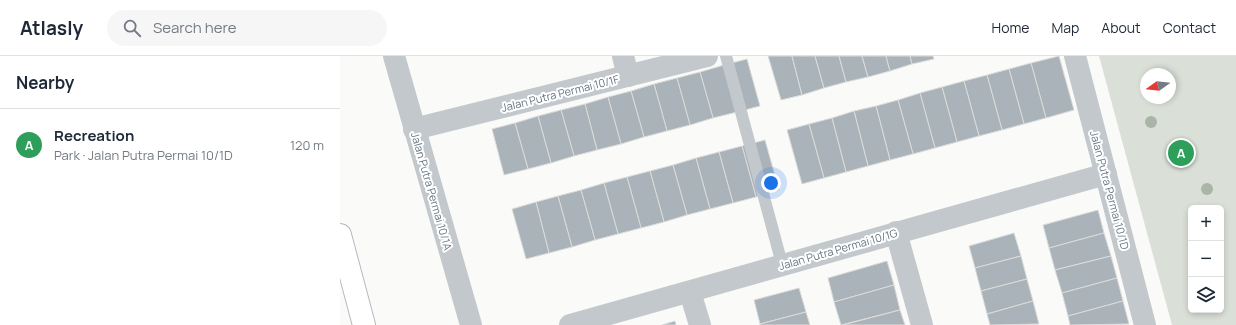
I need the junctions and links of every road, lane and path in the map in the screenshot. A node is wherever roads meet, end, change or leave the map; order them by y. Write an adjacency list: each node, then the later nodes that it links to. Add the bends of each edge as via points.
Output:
1 (394, 56): 6 (street, Jalan Putra Permai 10/1A)
2 (707, 56): 5 (street, Jalan Putra Permai 10/1F)
3 (726, 56): 10 (lane)
4 (1075, 56): 7 (street, Jalan Putra Permai 10/1D)
5 (626, 66): 6 (street, Jalan Putra Permai 10/1F)
6 (414, 129): 13 (street, Jalan Putra Permai 10/1A)
7 (1106, 174): 8 (street, Jalan Putra Permai 10/1G); 17 (street, Jalan Putra Permai 10/1D)
8 (896, 232): 10 (street, Jalan Putra Permai 10/1G); 16 (street)
9 (340, 235): 12 (main road)
10 (782, 264): 11 (street, Jalan Putra Permai 10/1G)
11 (690, 292): 14 (street, Jalan Putra Permai 10/1G); 15 (street)
12 (364, 325)
13 (471, 325)
14 (570, 325)
15 (700, 325)
16 (922, 325)
17 (1145, 325)

